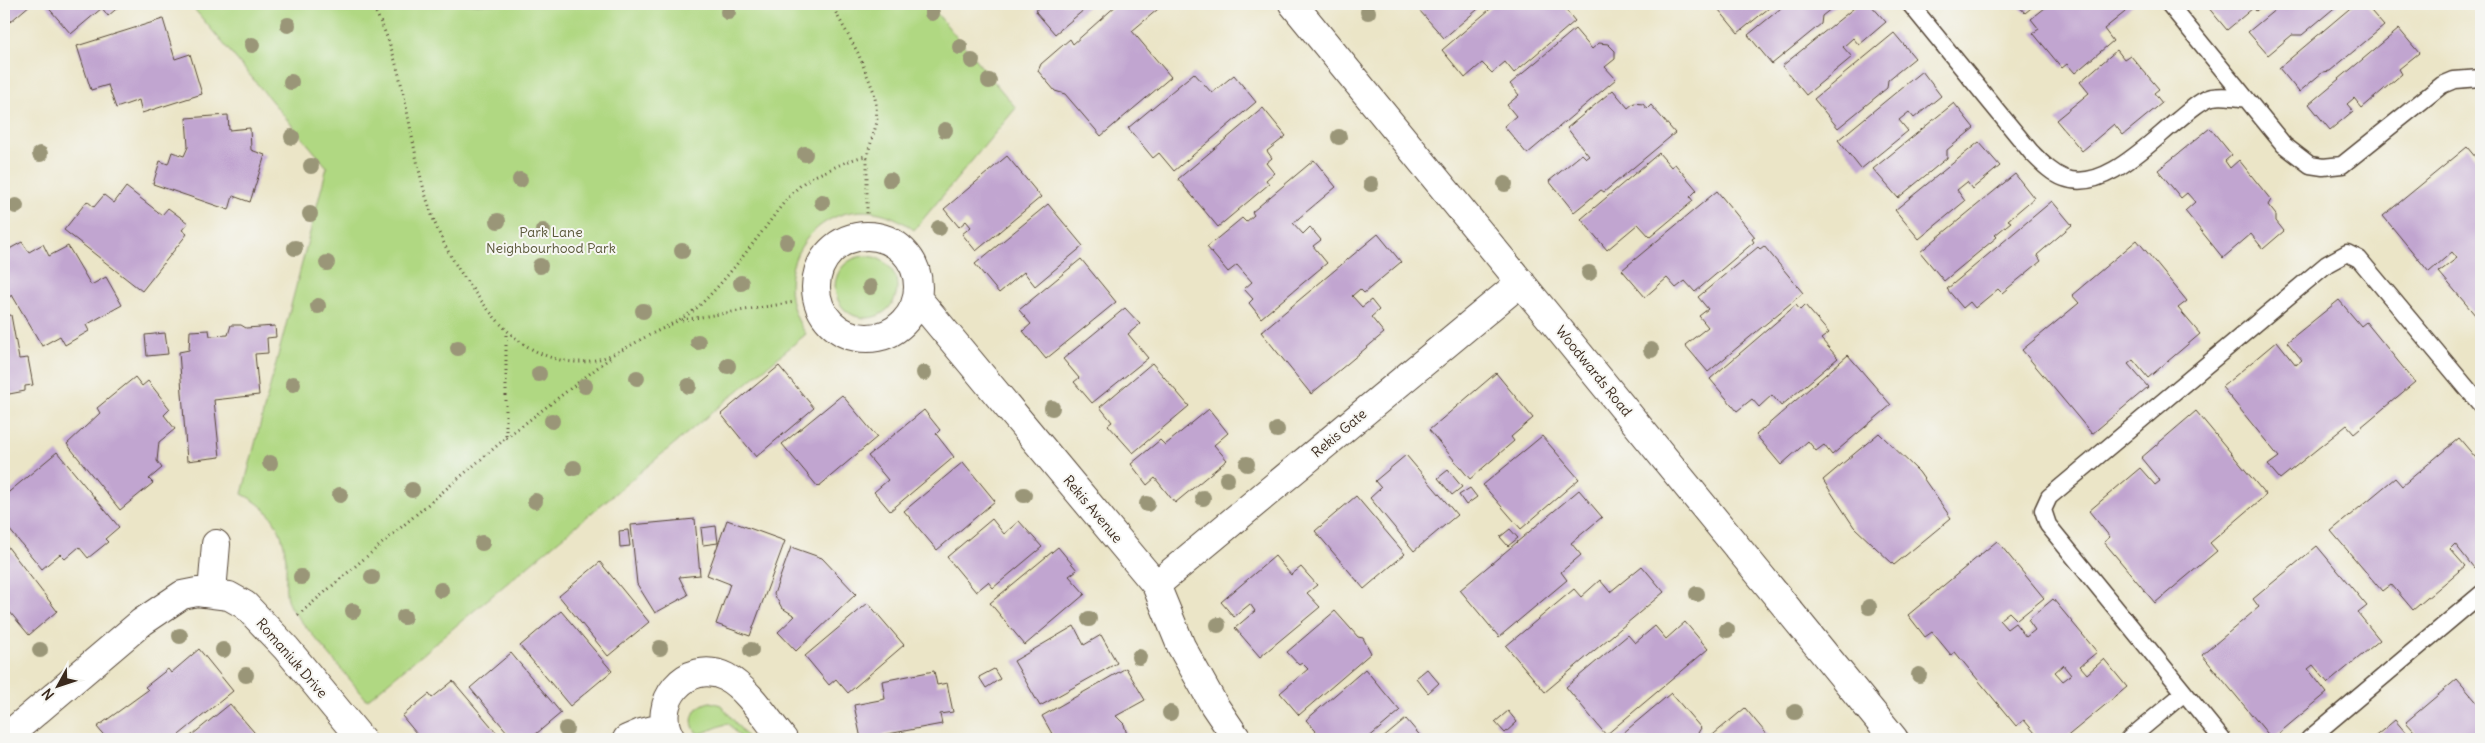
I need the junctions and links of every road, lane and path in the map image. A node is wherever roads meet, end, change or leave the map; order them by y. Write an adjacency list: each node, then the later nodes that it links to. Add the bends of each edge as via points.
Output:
1 (371, 4): 14 (path, via 385,32 398,71 435,224 458,269)
2 (831, 4): 8 (path, via 858,53 874,92 877,122)
3 (1293, 4): 10 (street, Woodwards Road)
4 (1910, 4): 7 (lane, via 2032,152 2052,172 2064,178 2084,181 2102,177 2212,97)
5 (2168, 4): 7 (lane)
6 (2481, 78): 7 (lane, via 2454,80 2442,86 2342,164 2322,167 2310,165 2284,145)
7 (2246, 99)
8 (867, 156): 9 (path); 13 (path, via 821,173 801,185 718,287)
9 (867, 216)
10 (1521, 282): 19 (street, Rekis Gate); 30 (street, Woodwards Road)
11 (918, 299): 19 (street, Rekis Avenue)
12 (795, 302): 13 (path)
13 (679, 320): 15 (path)
14 (506, 332): 15 (path, via 530,348 562,360 584,362); 17 (path)
15 (612, 356): 17 (path)
16 (2481, 405): 23 (lane, via 2359,259 2346,253 2327,264 2059,487 2043,510 2048,525)
17 (506, 438): 22 (path)
18 (216, 544): 20 (street)
19 (1156, 585): 29 (street, Rekis Avenue, via 1181,646)
20 (212, 592): 25 (street, Romaniuk Drive, via 182,596 142,622); 26 (street, Romaniuk Drive, via 245,605)
21 (2481, 594): 33 (lane)
22 (292, 620)
23 (2184, 693): 31 (lane); 32 (lane)
24 (668, 733): 27 (street, via 641,733); 28 (street, via 665,706 674,688 692,676 713,674 738,686)
25 (4, 739)
26 (361, 739)
27 (627, 739)
28 (783, 739)
29 (1237, 739)
30 (1894, 739)
31 (2129, 739)
32 (2222, 739)
33 (2309, 739)

